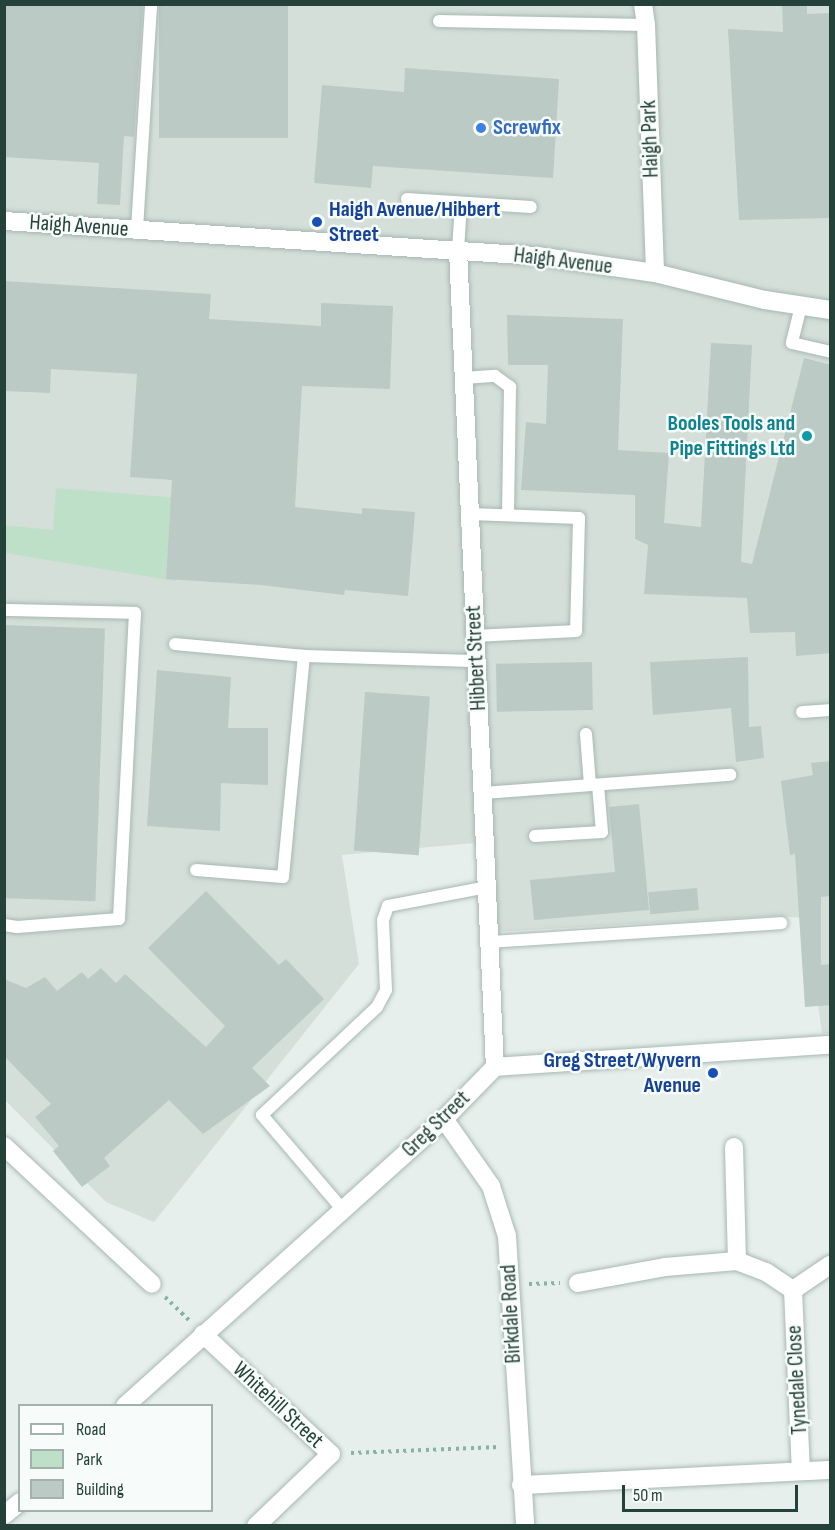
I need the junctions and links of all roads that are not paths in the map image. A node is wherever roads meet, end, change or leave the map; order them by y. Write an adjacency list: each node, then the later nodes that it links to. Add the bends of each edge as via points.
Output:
1 (151, 4): 9 (lane)
2 (643, 4): 4 (street, Haigh Park)
3 (438, 21): 4 (lane)
4 (646, 25): 11 (street, Haigh Park)
5 (407, 200): 6 (lane)
6 (461, 203): 7 (lane); 10 (lane)
7 (531, 207)
8 (4, 221): 9 (street, Haigh Avenue)
9 (137, 229): 10 (street, Haigh Avenue)
10 (458, 250): 11 (street, Haigh Avenue, via 537,256); 15 (street, Hibbert Street)
11 (655, 273): 12 (street, Haigh Avenue)
12 (801, 306): 13 (street, Haigh Avenue); 14 (lane, via 792,343)
13 (831, 310)
14 (831, 352)
15 (464, 378): 16 (street, Hibbert Street); 17 (lane, via 495,376 510,387)
16 (470, 514): 17 (lane); 19 (street, Hibbert Street)
17 (508, 515): 19 (lane, via 579,518 576,631)
18 (4, 609): 33 (lane, via 135,613 119,919)
19 (474, 636): 22 (street, Hibbert Street)
20 (175, 644): 21 (lane)
21 (304, 656): 22 (lane); 30 (lane, via 283,877)
22 (475, 661): 28 (street, Hibbert Street)
23 (831, 710): 24 (lane)
24 (802, 712)
25 (586, 734): 27 (lane)
26 (730, 775): 27 (lane)
27 (594, 785): 28 (lane); 29 (lane, via 602,832)
28 (483, 793): 31 (street, Hibbert Street)
29 (535, 837)
30 (196, 870)
31 (487, 887): 34 (street, Hibbert Street); 40 (lane, via 388,906 382,920 386,990 377,1006 262,1116)
32 (781, 923): 34 (lane)
33 (4, 925)
34 (490, 942): 36 (street, Hibbert Street)
35 (831, 1046): 36 (street)
36 (495, 1067): 37 (street, Greg Street)
37 (444, 1119): 40 (street, Greg Street); 50 (street, Birkdale Road, via 491,1186 507,1236)
38 (4, 1146): 44 (street)
39 (734, 1147): 41 (street)
40 (343, 1210): 46 (street, Greg Street)
41 (737, 1262): 43 (street, via 664,1267); 45 (street, via 766,1272)
42 (831, 1264): 45 (street)
43 (578, 1283)
44 (152, 1284)
45 (794, 1290): 49 (street, Tynedale Close)
46 (203, 1334): 47 (street, Greg Street); 53 (street, Whitehill Street, via 331,1454)
47 (127, 1404)
48 (831, 1470): 49 (street)
49 (801, 1471): 50 (street)
50 (521, 1485): 54 (street, Birkdale Road)
51 (18, 1504): 52 (street)
52 (4, 1515)
53 (256, 1526)
54 (525, 1526)

